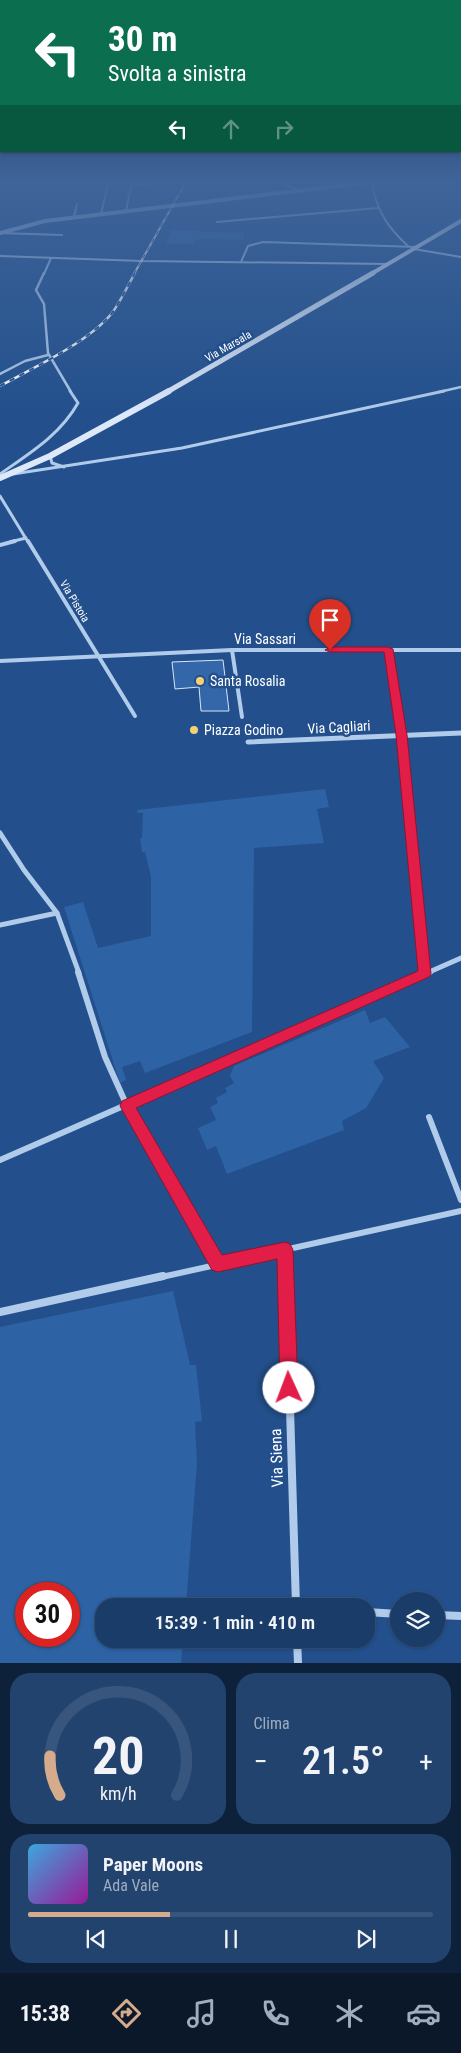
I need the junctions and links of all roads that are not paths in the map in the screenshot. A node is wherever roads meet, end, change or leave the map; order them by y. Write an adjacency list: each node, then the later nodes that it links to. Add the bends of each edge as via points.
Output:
1 (41, 258): 2 (street)
2 (51, 258): 5 (street); 7 (street, via 36,290 42,295 46,311)
3 (244, 258): 5 (street)
4 (399, 258): 6 (main road, Via Marsala)
5 (242, 262): 6 (street)
6 (389, 264): 10 (main road, Via Marsala, via 218,364)
7 (48, 355): 8 (street, via 25,361); 13 (street, via 78,403 72,416 54,435)
8 (0, 374)
9 (461, 387): 11 (street, via 318,420)
10 (50, 456): 11 (street, via 52,462 60,466); 12 (main road, Via Marsala)
11 (74, 468): 12 (street)
12 (14, 474): 13 (main road, Via Marsala)
13 (0, 476)
14 (0, 496): 15 (street, Via Pistoia)
15 (26, 538): 16 (street); 20 (street, Via Pistoia)
16 (0, 545)
17 (388, 649): 18 (street, Via Sassari); 19 (street, Via Sassari); 25 (street)
18 (232, 650): 20 (street, Via Sassari); 23 (street)
19 (461, 650)
20 (98, 656): 21 (street, Via Sassari); 22 (street, Via Pistoia)
21 (0, 661)
22 (135, 716)
23 (242, 717)
24 (461, 733): 25 (street, Via Cagliari)
25 (402, 735): 26 (street, Via Cagliari); 31 (street)
26 (248, 742)
27 (0, 833): 28 (street)
28 (57, 913): 29 (street); 32 (street, via 105,1057)
29 (0, 925)
30 (461, 958): 31 (street)
31 (425, 974): 32 (street)
32 (127, 1106): 34 (street); 38 (street)
33 (429, 1117): 35 (street)
34 (0, 1160)
35 (461, 1200)
36 (461, 1211): 37 (street)
37 (285, 1250): 38 (street); 40 (street, Via Siena)
38 (218, 1264): 39 (street)
39 (0, 1312)
40 (296, 1598)
41 (375, 1613): 42 (street)
42 (390, 1613)
43 (445, 1615): 44 (street)
44 (461, 1616)
45 (297, 1648): 46 (street)
46 (298, 1663)

